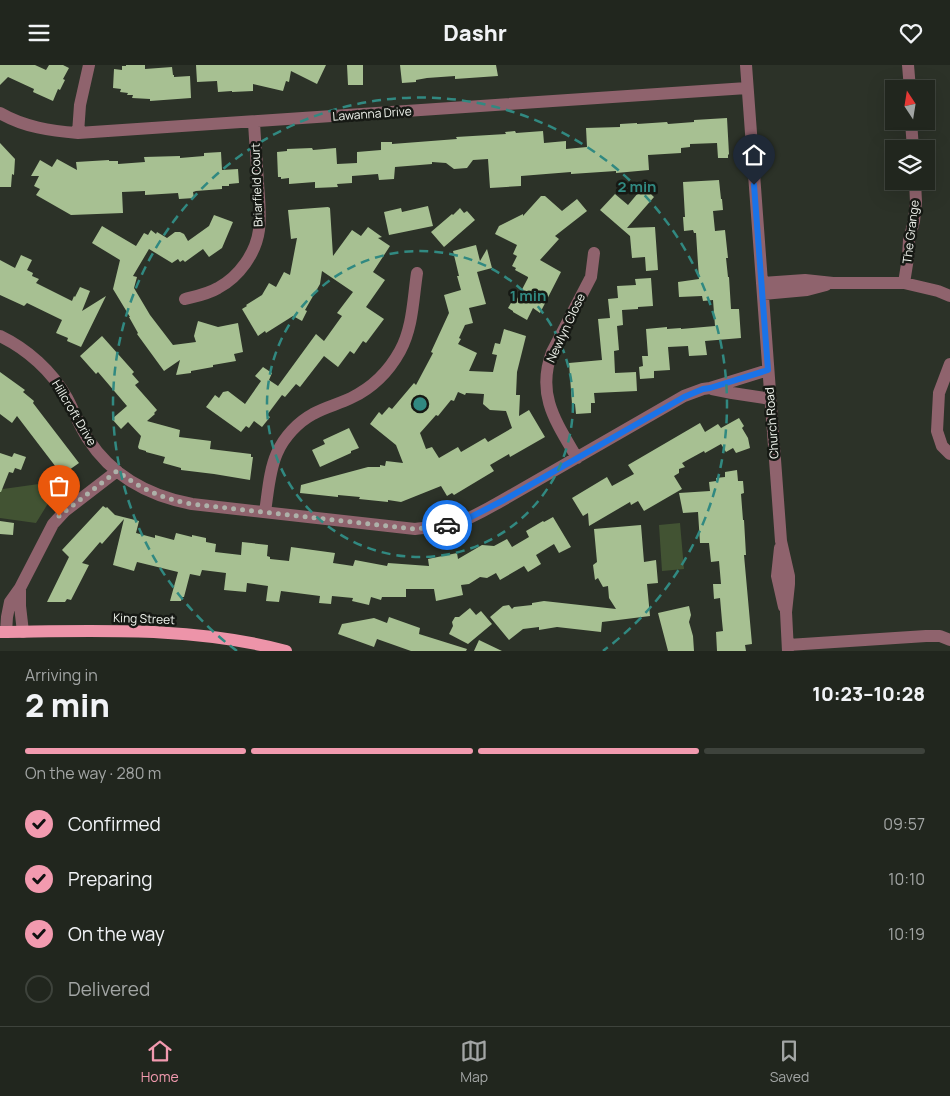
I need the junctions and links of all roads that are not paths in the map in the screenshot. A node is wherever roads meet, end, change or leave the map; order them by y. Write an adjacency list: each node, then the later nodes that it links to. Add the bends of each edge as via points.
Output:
1 (89, 65): 8 (street)
2 (746, 65): 5 (street, Church Road)
3 (908, 65): 4 (street)
4 (909, 80)
5 (748, 88): 7 (street, Lawanna Drive); 13 (street, Church Road)
6 (0, 113): 8 (street, Lawanna Drive, via 37,127)
7 (254, 122): 8 (street, Lawanna Drive); 15 (street, Briarfield Court, via 260,213 253,251 238,272 220,287)
8 (78, 133)
9 (915, 190): 12 (street, The Grange)
10 (594, 253): 22 (street, Newlyn Close, via 591,277 552,352 546,377 550,409)
11 (417, 273): 24 (street, via 409,330 401,350 372,385 351,398 313,413 290,433 274,463)
12 (904, 283): 13 (street, via 833,283 806,290); 14 (street)
13 (762, 289): 18 (street, Church Road)
14 (950, 296)
15 (185, 299)
16 (0, 336): 23 (street, Hillcroft Drive, via 24,350 50,374 66,396 88,439)
17 (950, 364): 21 (street, via 940,393 937,431 942,446)
18 (768, 370): 19 (street, Hillcroft Drive); 20 (street, Church Road)
19 (710, 388): 20 (street); 22 (street, Hillcroft Drive, via 679,399)
20 (771, 399): 29 (street, Church Road, via 781,541 790,584 786,611)
21 (950, 454)
22 (577, 458): 24 (street, Hillcroft Drive, via 477,514 452,524 415,529)
23 (117, 471): 24 (street, Hillcroft Drive, via 161,497); 25 (street, via 59,516)
24 (265, 513)
25 (20, 588): 26 (street, via 10,602); 27 (street)
26 (3, 632): 27 (main road, King Street)
27 (23, 632): 30 (main road, King Street, via 166,633 244,641)
28 (950, 639): 29 (street, via 926,636)
29 (788, 648)
30 (286, 651)

